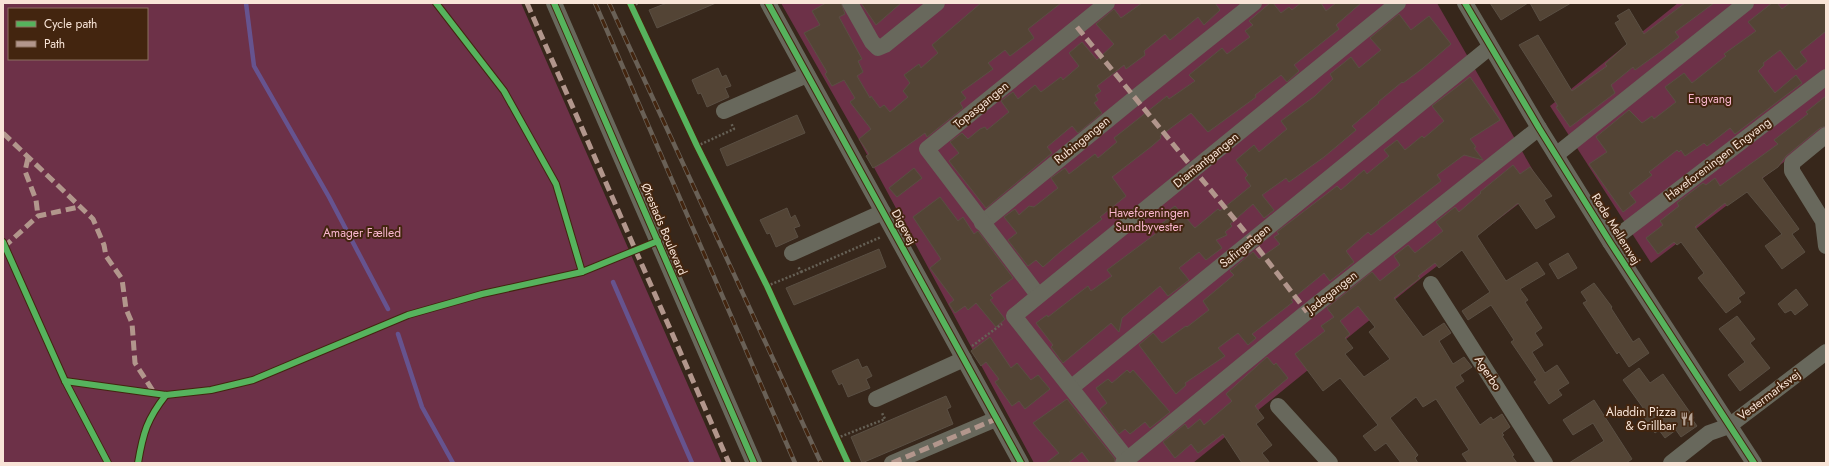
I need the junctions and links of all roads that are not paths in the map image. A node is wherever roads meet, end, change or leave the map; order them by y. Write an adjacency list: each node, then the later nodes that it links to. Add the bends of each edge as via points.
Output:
1 (554, 3): 32 (street, Ørestads Boulevard)
2 (768, 3): 11 (street, Digevej)
3 (850, 3): 4 (street, via 878,48)
4 (937, 3)
5 (1106, 3): 18 (street, Topasgangen, via 927,149)
6 (1254, 3): 18 (street, Rubingangen)
7 (1398, 3): 23 (street, Diamantgangen)
8 (1465, 3): 10 (street, Røde Mellemvej)
9 (1746, 3): 16 (street)
10 (1490, 47): 14 (street, Røde Mellemvej); 26 (street, Safirgangen)
11 (807, 75): 13 (street); 17 (street, Digevej)
12 (1826, 77): 19 (street, Haveforeningen Engvang)
13 (724, 111)
14 (1539, 128): 16 (street, Røde Mellemvej); 31 (street, Jadegangen, via 1307,312)
15 (1826, 136): 20 (street, via 1792,163 1792,171 1823,221)
16 (1556, 155): 19 (street, Røde Mellemvej)
17 (883, 212): 21 (street); 25 (street, Digevej)
18 (982, 222): 23 (street)
19 (1610, 242): 30 (street, Røde Mellemvej)
20 (1826, 246)
21 (792, 253)
22 (1431, 284): 36 (street, Agerbo)
23 (1038, 295): 26 (street, Diamantgangen, via 1014,316)
24 (1826, 352): 30 (street, Vestermarksvej)
25 (962, 356): 27 (street); 29 (street, Digevej)
26 (1072, 387): 31 (street, Jadegangen)
27 (876, 399)
28 (1278, 406): 35 (street)
29 (996, 419): 33 (street); 34 (street, Digevej)
30 (1729, 426): 37 (street, Vestermarksvej, via 1709,433); 38 (street, Røde Mellemvej)
31 (1125, 461)
32 (754, 463)
33 (892, 463)
34 (1021, 463)
35 (1330, 463)
36 (1545, 463)
37 (1670, 463)
38 (1754, 463)

